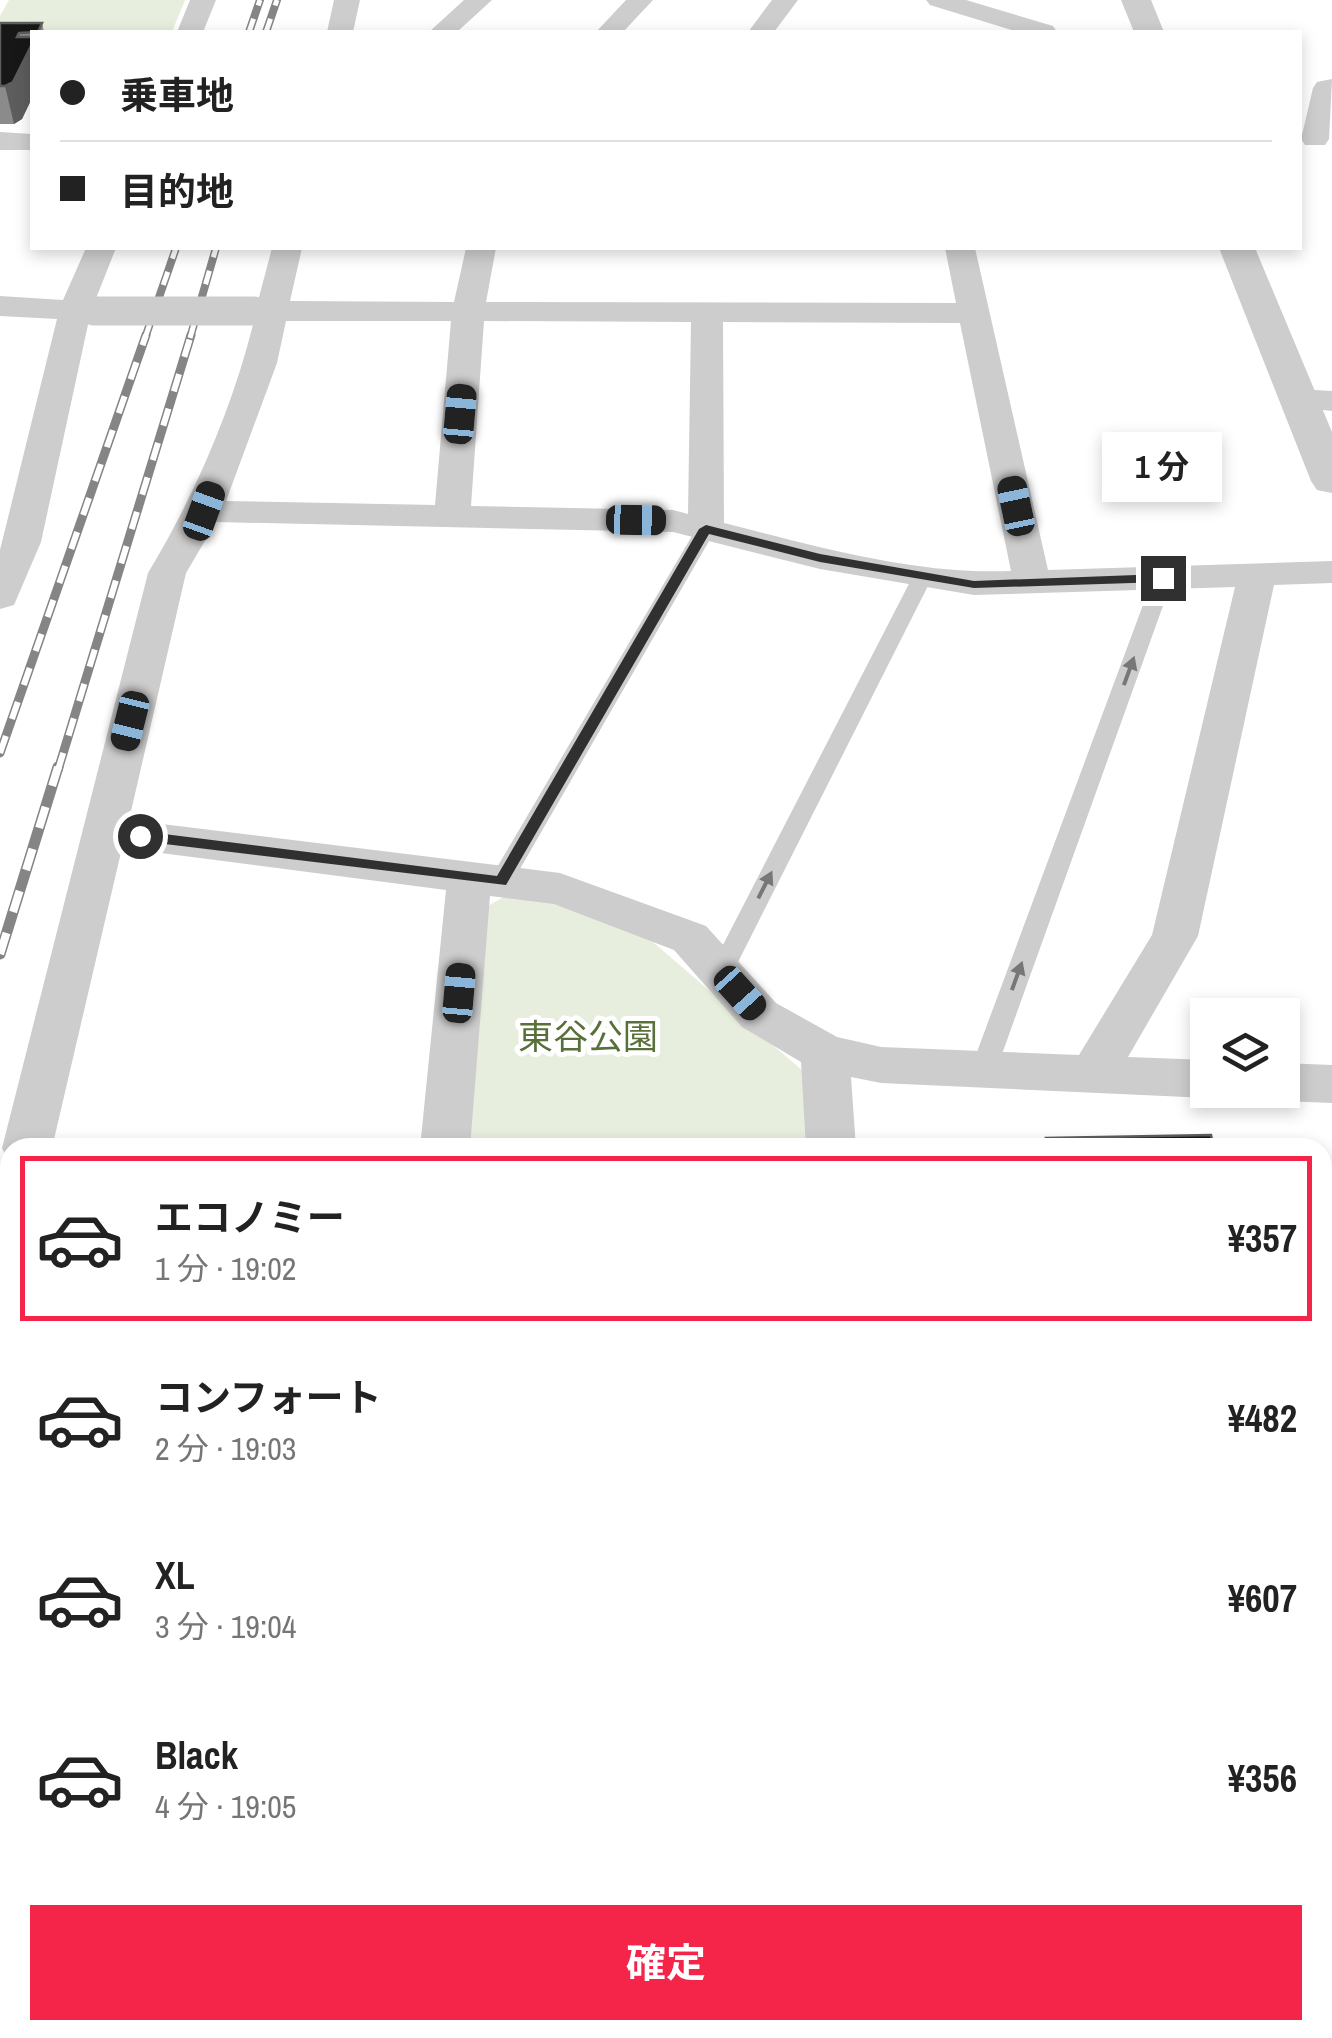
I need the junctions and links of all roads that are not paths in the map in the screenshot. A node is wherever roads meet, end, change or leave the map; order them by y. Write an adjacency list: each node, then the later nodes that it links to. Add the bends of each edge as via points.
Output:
1 (203, 0): 9 (street)
2 (347, 0): 10 (street)
3 (479, 0): 11 (street)
4 (640, 0): 12 (street)
5 (786, 0): 13 (street)
6 (1136, 0): 15 (street)
7 (950, 3): 8 (street); 14 (street)
8 (1026, 19)
9 (191, 30)
10 (340, 30)
11 (444, 30)
12 (611, 30)
13 (764, 30)
14 (943, 30)
15 (1148, 30)
16 (1332, 86): 17 (street)
17 (1316, 139)
18 (0, 140): 19 (street)
19 (30, 142)
20 (100, 250): 26 (street)
21 (285, 250): 27 (street)
22 (481, 250): 28 (street)
23 (960, 250): 30 (street)
24 (1238, 250): 31 (street)
25 (0, 306): 26 (street)
26 (84, 310): 27 (street, bridge); 41 (street, via 22,542)
27 (263, 311): 28 (street); 33 (street, via 260,363)
28 (468, 313): 29 (street); 34 (street)
29 (707, 313): 30 (street); 35 (street)
30 (975, 313): 40 (street)
31 (1315, 400): 32 (street)
32 (1332, 481)
33 (204, 511): 34 (street); 42 (street, via 167,574)
34 (452, 516): 35 (street, via 673,521)
35 (706, 529): 38 (street); 43 (lane)
36 (1332, 572): 37 (street)
37 (1257, 575): 39 (street); 47 (street, via 1175,936)
38 (924, 576): 40 (street); 44 (lane, one-way to 38)
39 (1163, 578): 40 (street); 46 (lane, one-way to 39)
40 (1032, 583)
41 (0, 597)
42 (102, 831): 43 (street); 51 (street)
43 (485, 880): 44 (street, via 560,889 690,938); 52 (street)
44 (721, 972): 45 (street, via 759,1015)
45 (825, 1052): 46 (street, via 881,1065); 53 (street)
46 (984, 1068): 47 (street)
47 (1093, 1074): 48 (street)
48 (1190, 1078)
49 (1300, 1083): 50 (street)
50 (1332, 1084)
51 (29, 1138)
52 (446, 1138)
53 (830, 1138)

